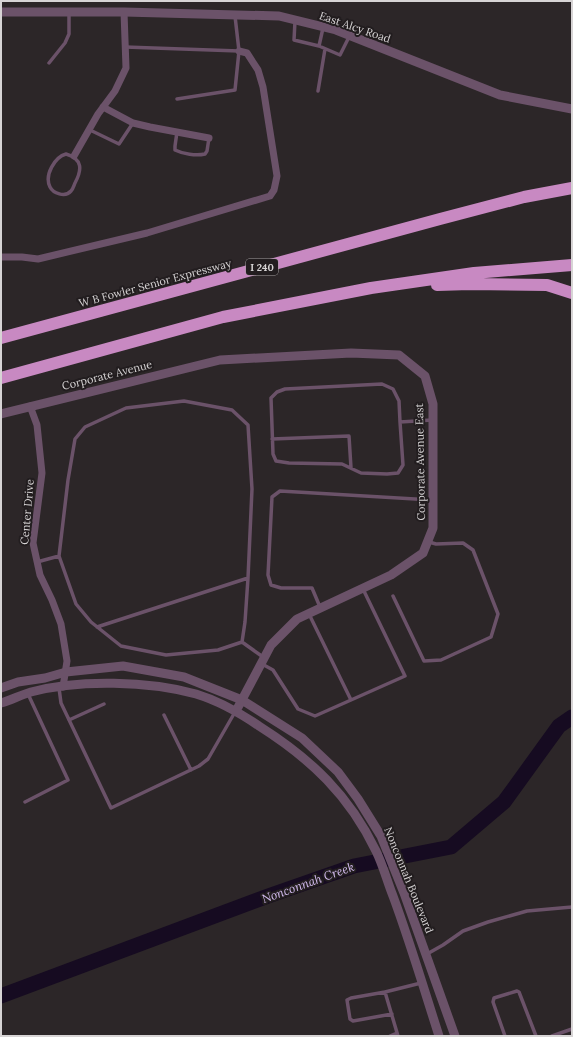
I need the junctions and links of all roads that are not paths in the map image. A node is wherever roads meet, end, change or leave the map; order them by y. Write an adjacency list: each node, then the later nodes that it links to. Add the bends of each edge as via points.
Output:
1 (1, 12): 2 (street, East Alcy Road)
2 (69, 12): 3 (street, East Alcy Road); 12 (lane, via 69,34)
3 (124, 12): 4 (street, East Alcy Road); 9 (street)
4 (235, 15): 5 (street, East Alcy Road, via 279,16); 11 (lane)
5 (296, 20): 6 (street, East Alcy Road); 8 (lane, via 294,40)
6 (323, 27): 7 (street, East Alcy Road); 8 (lane)
7 (350, 36): 10 (lane, via 340,55); 16 (street, East Alcy Road, via 500,95)
8 (319, 46): 10 (lane)
9 (125, 47): 11 (lane); 15 (street, via 126,68 116,91)
10 (324, 49): 13 (lane)
11 (239, 51): 14 (lane, via 235,90); 25 (street, via 247,53 255,63 263,86 277,176 270,196 147,233 38,259)
12 (49, 63)
13 (318, 91)
14 (177, 99)
15 (103, 107): 17 (street); 18 (street)
16 (572, 109)
17 (133, 123): 18 (lane, via 119,144); 19 (street)
18 (88, 129): 21 (street)
19 (177, 132): 20 (street); 20 (lane, via 175,150 179,152 205,154)
20 (209, 138)
21 (74, 156): 21 (lane, via 80,165 80,174 71,191 61,194 49,186 49,173 58,158 66,154)
22 (572, 181): 24 (highway)
23 (572, 188): 24 (highway, I 240)
24 (524, 197): 29 (highway, W B Fowler Senior Expressway / I 240)
25 (1, 257)
26 (572, 265): 27 (highway, via 474,273)
27 (372, 288): 28 (highway, via 470,284 547,285); 31 (highway, via 223,318)
28 (572, 293)
29 (1, 338)
30 (220, 360): 32 (street, Corporate Avenue); 34 (street, Corporate Avenue East, via 351,353 399,355 425,376 433,404)
31 (1, 378)
32 (30, 406): 33 (street, Corporate Avenue); 41 (street, Center Drive, via 38,425 42,473 33,543)
33 (1, 414)
34 (433, 420): 35 (lane); 38 (street, Corporate Avenue East)
35 (400, 422): 36 (lane, via 399,401 393,389 382,384 285,389 271,398); 37 (lane, via 403,465 398,473 361,473)
36 (272, 439): 37 (lane, via 272,454 276,461 342,464); 37 (lane, via 349,436)
37 (350, 468)
38 (433, 500): 39 (street, Corporate Avenue East, via 433,528); 45 (lane, via 280,491 272,497 268,575 271,585 281,588 312,588)
39 (428, 542): 43 (street, Corporate Avenue East, via 423,553 391,575); 44 (lane, via 464,543 473,550 498,614 490,637 441,660 424,661)
40 (59, 556): 41 (lane); 42 (lane, via 75,439 85,427 126,408 184,401 232,410 248,425 252,489); 47 (lane, via 76,604)
41 (37, 562): 50 (street, Center Drive, via 61,624 67,661)
42 (248, 578): 47 (lane); 48 (lane, via 246,622)
43 (363, 589): 45 (street, Corporate Avenue East); 55 (lane, via 405,676)
44 (394, 596)
45 (320, 608): 46 (street, Corporate Avenue East)
46 (309, 613): 49 (street, Corporate Avenue East, via 297,619 276,639); 55 (lane)
47 (97, 627): 48 (lane, via 121,646 166,655 218,650)
48 (242, 642): 49 (lane)
49 (263, 660): 54 (street, Corporate Avenue East); 55 (lane, via 273,670 298,709 315,716)
50 (66, 672): 51 (street, Center Drive); 52 (street, Nonconnah Boulevard); 54 (street, Nonconnah Boulevard, via 123,666 184,677)
51 (61, 687): 53 (street, Nonconnah Boulevard); 58 (street, Nonconnah Boulevard, via 118,683 156,686 197,694); 60 (lane, via 61,703)
52 (1, 688)
53 (28, 694): 56 (street, Nonconnah Boulevard); 62 (lane, via 68,780)
54 (242, 700): 58 (street, Corporate Avenue East); 64 (street, Nonconnah Boulevard, via 302,738 338,772 361,802 381,836)
55 (351, 700)
56 (1, 703)
57 (104, 704): 60 (lane)
58 (236, 711): 61 (lane, via 208,759); 65 (street, Nonconnah Boulevard, via 286,743 314,766 351,808 376,851)
59 (164, 715): 61 (lane)
60 (69, 720): 61 (lane, via 111,808)
61 (191, 770)
62 (25, 802)
63 (572, 907): 64 (lane, via 528,911 488,922 463,931)
64 (426, 954): 72 (street, Nonconnah Boulevard)
65 (422, 983): 66 (lane); 71 (street, Nonconnah Boulevard)
66 (385, 992): 67 (lane); 67 (lane, via 348,1000 350,1019 353,1021)
67 (392, 1014): 69 (lane)
68 (572, 1029): 75 (lane)
69 (398, 1034): 70 (lane)
70 (390, 1036)
71 (439, 1036)
72 (454, 1036)
73 (506, 1036): 74 (lane, via 493,1002 494,998 516,991 519,992)
74 (536, 1036)
75 (552, 1036)

